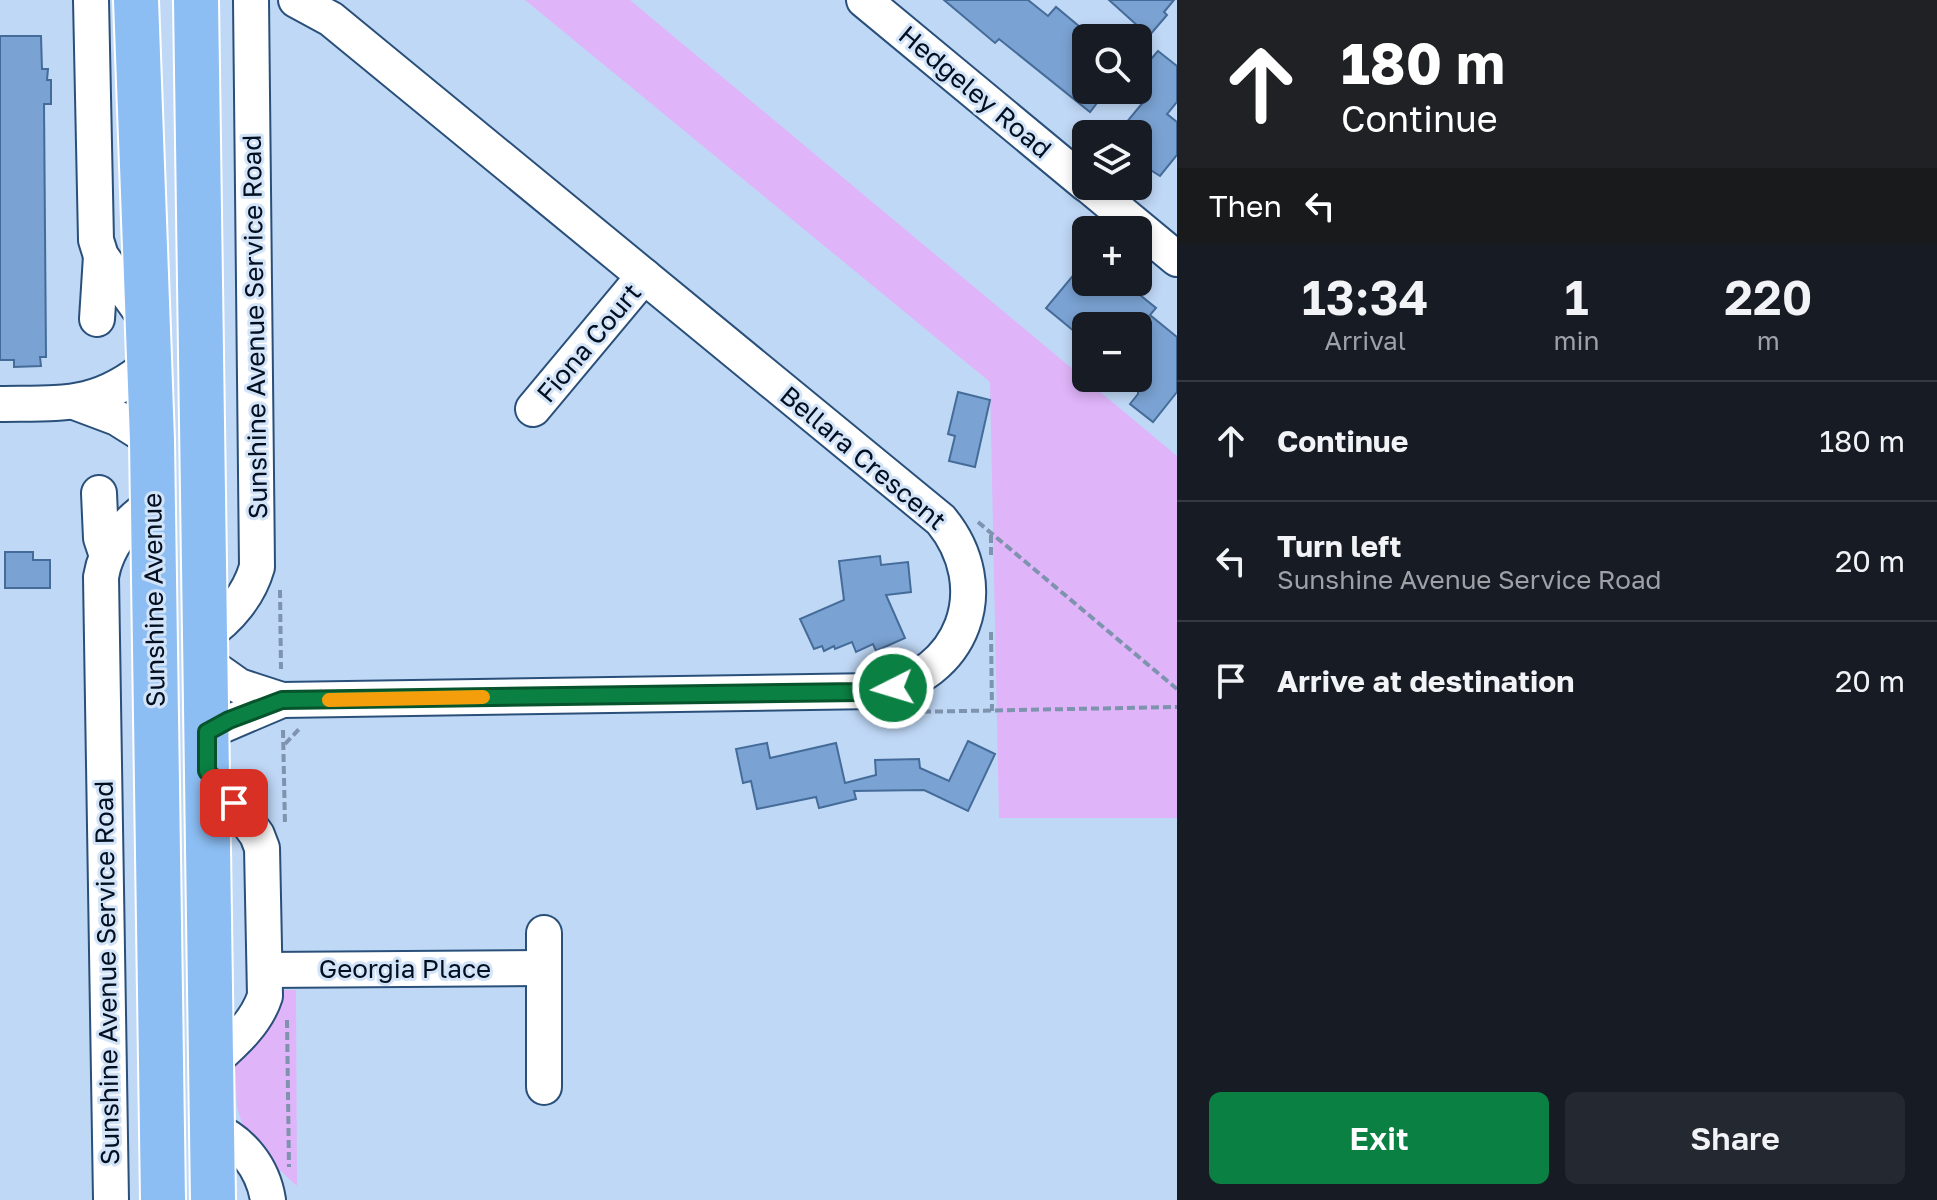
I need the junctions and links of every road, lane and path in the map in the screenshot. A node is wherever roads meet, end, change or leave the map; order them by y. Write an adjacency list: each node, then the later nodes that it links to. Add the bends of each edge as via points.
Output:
1 (91, 0): 11 (street, via 94,223)
2 (136, 0): 8 (main road, Sunshine Avenue)
3 (159, 0): 8 (main road)
4 (196, 0): 26 (main road, Sunshine Avenue)
5 (251, 0): 26 (street, Sunshine Avenue Service Road, via 257,567 246,593)
6 (296, 0): 13 (street, Bellara Crescent, via 331,19)
7 (864, 0): 9 (street, Hedgeley Road)
8 (141, 172): 15 (main road, Sunshine Avenue)
9 (1072, 173)
10 (1105, 200): 12 (street, Hedgeley Road)
11 (101, 256): 14 (street); 15 (street)
12 (1177, 259)
13 (644, 276): 19 (street, Fiona Court); 30 (street, Bellara Crescent, via 953,535 968,568 968,605 957,636 939,661 909,682 860,692)
14 (97, 319)
15 (146, 319): 16 (main road, Sunshine Avenue)
16 (149, 365): 17 (street, via 122,387); 20 (main road, Sunshine Avenue)
17 (77, 403): 18 (street); 20 (street, via 117,418)
18 (0, 404)
19 (533, 409)
20 (152, 440): 22 (main road, Sunshine Avenue)
21 (99, 493): 24 (street, Sunshine Avenue Service Road)
22 (152, 505): 24 (street, Sunshine Avenue Service Road, via 130,522); 41 (main road, Sunshine Avenue)
23 (991, 534): 27 (path)
24 (107, 556): 43 (street, Sunshine Avenue Service Road, via 101,577)
25 (280, 579): 30 (path)
26 (205, 648): 30 (street, via 239,686); 32 (main road, Sunshine Avenue)
27 (1177, 689)
28 (1177, 707): 29 (path)
29 (992, 711)
30 (294, 712): 31 (path); 31 (path); 32 (street, via 229,720)
31 (283, 745): 33 (path)
32 (207, 752): 36 (street, via 262,848); 38 (main road, Sunshine Avenue)
33 (285, 839)
34 (544, 933): 35 (street)
35 (544, 968): 36 (street, Georgia Place); 39 (street)
36 (265, 970): 38 (street, via 261,1007)
37 (287, 1018): 42 (path)
38 (211, 1063): 40 (main road, Sunshine Avenue)
39 (544, 1087)
40 (212, 1129): 41 (main road); 45 (main road, Sunshine Avenue); 46 (street, via 230,1136 247,1154 260,1172)
41 (163, 1141): 44 (main road, Sunshine Avenue)
42 (289, 1170)
43 (111, 1200)
44 (163, 1200)
45 (213, 1200)
46 (268, 1200)

